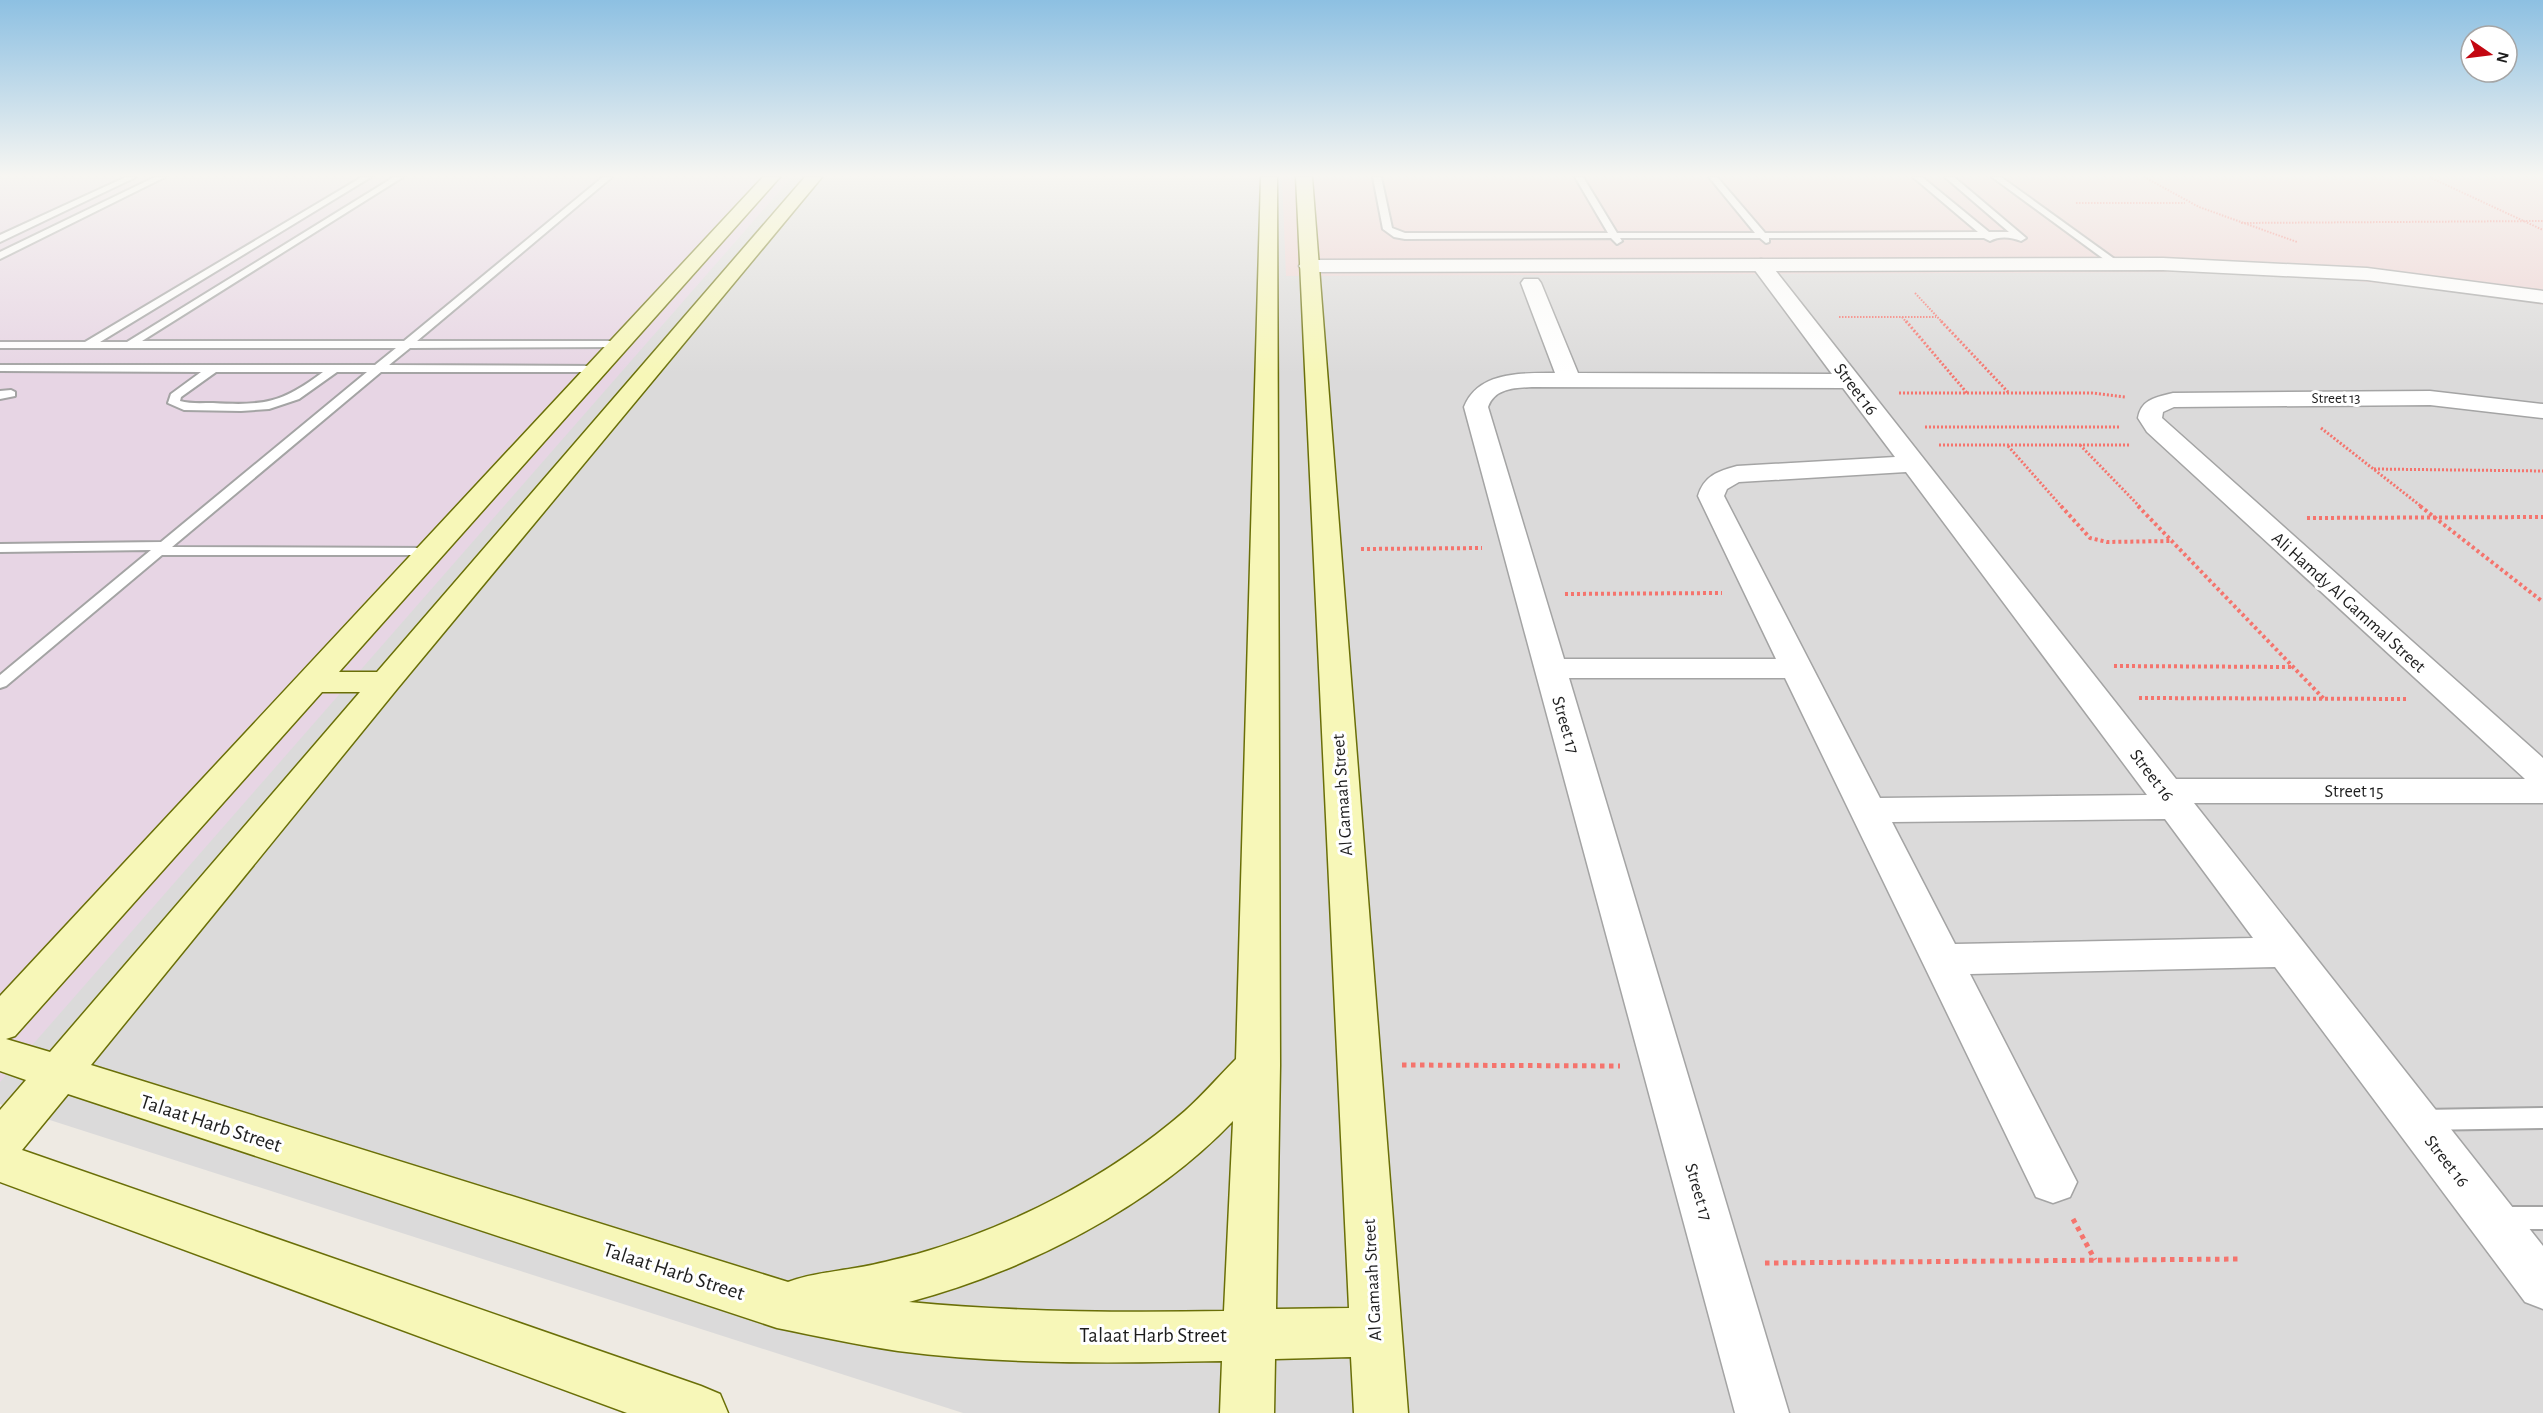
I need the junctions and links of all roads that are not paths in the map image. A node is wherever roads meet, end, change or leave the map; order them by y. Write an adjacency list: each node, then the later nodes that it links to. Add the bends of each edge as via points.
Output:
1 (26, 243): 19 (lane)
2 (257, 243): 28 (lane)
3 (293, 243): 29 (lane)
4 (528, 243): 30 (lane)
5 (712, 243): 25 (main road)
6 (758, 243): 26 (main road)
7 (1268, 243): 60 (main road)
8 (1308, 243): 21 (main road, Al Gamaah Street)
9 (1619, 243): 17 (lane)
10 (1668, 243): 18 (lane)
11 (1757, 243): 18 (lane)
12 (1898, 243): 18 (lane)
13 (1996, 243): 16 (lane)
14 (2012, 243): 16 (lane)
15 (2088, 243): 20 (lane)
16 (1998, 245): 18 (lane)
17 (1635, 246)
18 (1765, 255): 20 (street); 21 (street); 22 (street); 24 (street, via 1904,281 2178,279 2308,283 2440,294); 40 (street, Street 16, via 1800,317)
19 (0, 256)
20 (2115, 263): 23 (street, via 2367,274)
21 (1310, 275): 22 (street); 71 (main road, Al Gamaah Street)
22 (1531, 283): 39 (street)
23 (2543, 297)
24 (2543, 309)
25 (620, 344): 26 (main road); 30 (lane); 37 (main road)
26 (673, 344): 38 (main road)
27 (0, 345): 28 (lane)
28 (88, 345): 29 (lane); 32 (lane)
29 (129, 345): 30 (lane); 33 (lane)
30 (405, 345): 36 (lane)
31 (0, 368): 32 (lane)
32 (50, 368): 33 (lane)
33 (93, 368): 34 (lane)
34 (214, 368): 35 (lane); 35 (lane, via 175,396 174,403 282,403)
35 (334, 369): 36 (lane)
36 (376, 369): 37 (lane); 45 (lane)
37 (598, 369): 38 (main road); 46 (main road)
38 (652, 369): 50 (main road)
39 (1569, 380): 40 (street, Street 17); 48 (street, Street 17, via 1513,382 1485,391 1476,407)
40 (1855, 387): 43 (street, Street 16)
41 (2543, 411): 42 (street, Street 13, via 2430,398 2173,400)
42 (2163, 426): 52 (street, Ali Hamdy Al Gammal Street, via 2256,518)
43 (1899, 445): 47 (street, via 1737,474 1713,486 1711,496); 54 (street, Street 16)
44 (0, 548): 45 (lane)
45 (161, 549): 46 (lane); 51 (lane)
46 (432, 552): 49 (main road)
47 (1797, 668): 48 (street); 55 (street)
48 (1551, 669): 76 (street, Street 17)
49 (313, 682): 50 (main road); 58 (main road)
50 (386, 682): 61 (main road)
51 (0, 683)
52 (2543, 777)
53 (2543, 791): 54 (street, Street 15)
54 (2170, 799): 55 (street, Street 15); 56 (street, Street 16)
55 (1868, 810): 57 (street)
56 (2287, 952): 57 (street); 63 (street, Street 16)
57 (1942, 959): 66 (street)
58 (0, 1024)
59 (0, 1054): 61 (main road, Talaat Harb Street)
60 (1258, 1065): 70 (main road, via 1200,1124 1135,1176 1057,1221 969,1259 875,1288); 72 (main road)
61 (57, 1074): 64 (main road); 70 (main road, Talaat Harb Street)
62 (2543, 1118): 63 (lane)
63 (2416, 1120): 67 (street, Street 16)
64 (0, 1143)
65 (0, 1162): 73 (main road)
66 (2053, 1182)
67 (2491, 1218): 68 (lane); 69 (street, Street 16)
68 (2543, 1218)
69 (2543, 1285)
70 (777, 1304): 72 (main road, Talaat Harb Street, via 898,1326 1016,1335)
71 (1375, 1332): 72 (main road, Talaat Harb Street); 75 (main road, Al Gamaah Street)
72 (1248, 1335): 74 (main road)
73 (701, 1413)
74 (1247, 1413)
75 (1381, 1413)
76 (1762, 1413)

